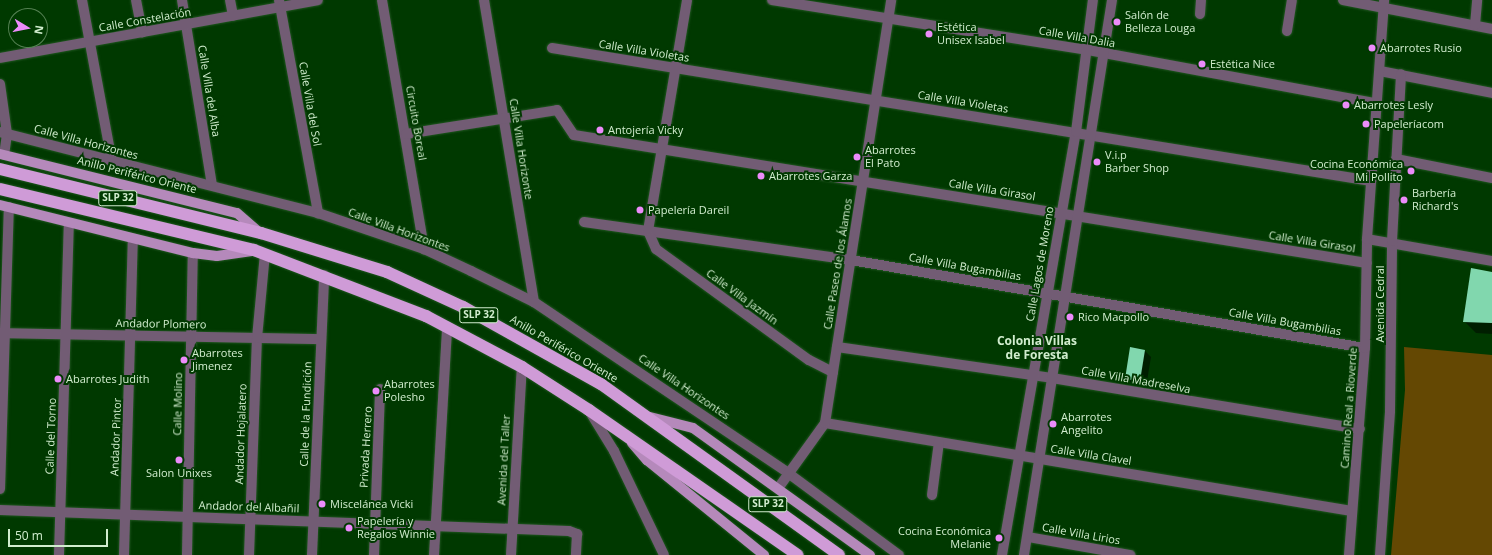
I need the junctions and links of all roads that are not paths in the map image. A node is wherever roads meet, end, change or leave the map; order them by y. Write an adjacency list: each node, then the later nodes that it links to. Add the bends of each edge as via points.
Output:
1 (82, 0): 27 (street)
2 (136, 0): 26 (street)
3 (182, 0): 22 (street, Calle Villa del Alba)
4 (230, 0): 20 (street)
5 (318, 0): 17 (street, Calle Constelación)
6 (382, 0): 42 (street, Circuito Boreal)
7 (484, 0): 39 (street, Calle Villa Horizonte)
8 (687, 0): 32 (street)
9 (772, 0): 21 (street, Calle Villa Dalia)
10 (891, 0): 21 (street, Calle Paseo de los Álamos)
11 (1093, 0): 29 (street, Calle Lagos de Moreno)
12 (1112, 0): 30 (street)
13 (1201, 0): 19 (street)
14 (1292, 0): 25 (street)
15 (1343, 0): 18 (street)
16 (1477, 0): 23 (street)
17 (280, 3): 20 (street, Calle Constelación); 55 (street, Calle Villa del Sol)
18 (1384, 4): 23 (street); 33 (street, Camino Real a Rioverde)
19 (1200, 14)
20 (233, 16): 22 (street, Calle Constelación)
21 (888, 20): 29 (street, Calle Villa Dalia); 37 (street, Calle Paseo de los Álamos)
22 (186, 25): 26 (street, Calle Constelación); 52 (street, Calle Villa del Alba)
23 (1475, 25): 24 (street)
24 (1492, 29)
25 (1287, 31)
26 (142, 32): 27 (street, Calle Constelación)
27 (90, 42): 31 (street, Calle Constelación); 47 (street)
28 (552, 48): 32 (street, Calle Villa Violetas)
29 (1088, 50): 30 (street, Calle Villa Dalia); 40 (street, Calle Lagos de Moreno)
30 (1105, 54): 38 (street, Calle Villa Dalia); 43 (street)
31 (0, 58)
32 (676, 68): 37 (street, Calle Villa Violetas); 44 (street)
33 (1380, 71): 34 (street); 38 (street, Camino Real a Rioverde)
34 (1401, 74): 36 (street); 46 (street, Avenida Cedral)
35 (0, 84): 41 (street)
36 (1492, 93)
37 (875, 100): 40 (street, Calle Villa Violetas); 51 (street, Calle Paseo de los Álamos)
38 (1378, 104): 50 (street, Camino Real a Rioverde)
39 (504, 119): 42 (street); 44 (street, Calle Villa Girasol, via 557,110 574,135); 74 (street, Calle Villa Horizonte)
40 (1076, 132): 43 (street, Calle Villa Violetas); 56 (street, Calle Lagos de Moreno)
41 (4, 133): 45 (street); 47 (street, Calle Villa Horizontes)
42 (406, 134): 65 (street, Circuito Boreal)
43 (1093, 135): 50 (street, Calle Villa Violetas); 57 (street)
44 (662, 151): 51 (street, Calle Villa Girasol); 60 (street)
45 (2, 155): 61 (main road, Anillo Periférico Oriente, via 237,213)
46 (1396, 159): 49 (street); 64 (street, Avenida Cedral)
47 (112, 162): 52 (street, Calle Villa Horizontes)
48 (0, 169): 61 (highway, Anillo Periférico Oriente / SLP 32)
49 (1492, 178)
50 (1371, 181): 63 (street, Camino Real a Rioverde)
51 (862, 182): 56 (street, Calle Villa Girasol); 68 (street, Calle Paseo de los Álamos)
52 (212, 185): 55 (street, Calle Villa Horizontes)
53 (0, 189): 66 (highway, SLP 32)
54 (5, 206): 59 (main road); 77 (street)
55 (318, 213): 65 (street, Calle Villa Horizontes)
56 (1061, 213): 57 (street, Calle Villa Girasol); 72 (street, Calle Lagos de Moreno)
57 (1079, 216): 70 (street, Calle Villa Girasol); 73 (street)
58 (584, 222): 60 (street, Calle Villa Bugambilias)
59 (69, 223): 62 (main road); 76 (street, Calle del Torno)
60 (648, 231): 68 (street, Calle Villa Bugambilias); 85 (street, Calle Villa Jazmín, via 656,250 809,360)
61 (261, 233): 90 (highway, Anillo Periférico Oriente / SLP 32, via 386,272 463,306 601,384)
62 (132, 239): 67 (main road); 78 (street, Andador Pintor)
63 (1367, 239): 64 (street); 70 (street, Camino Real a Rioverde)
64 (1392, 241): 69 (street); 131 (street, Avenida Cedral, via 1390,411)
65 (424, 249): 74 (street, Calle Villa Horizontes)
66 (260, 252): 67 (main road, via 217,256); 71 (highway, SLP 32); 80 (street, Andador Hojalatero)
67 (193, 253): 79 (street, Calle Molino)
68 (851, 260): 72 (street, Calle Villa Bugambilias); 82 (street, Calle Paseo de los Álamos)
69 (1492, 261)
70 (1366, 263): 83 (street, Camino Real a Rioverde)
71 (324, 275): 75 (highway, SLP 32); 81 (street, Calle de la Fundición)
72 (1047, 293): 73 (street, Calle Villa Bugambilias); 86 (street, Calle Lagos de Moreno)
73 (1066, 296): 83 (street, Calle Villa Bugambilias); 87 (street)
74 (534, 302): 97 (street, Calle Villa Horizontes)
75 (447, 328): 84 (highway, SLP 32); 109 (street)
76 (67, 332): 77 (street, Andador Plomero); 78 (street, Andador Plomero); 103 (street, Calle del Torno)
77 (3, 334): 99 (street)
78 (133, 336): 79 (street, Andador Plomero); 104 (street, Andador Pintor)
79 (192, 336): 80 (street, Andador Plomero); 105 (street, Calle Molino)
80 (257, 338): 81 (street, Andador Plomero); 106 (street, Andador Hojalatero)
81 (321, 339): 107 (street, Calle de la Fundición)
82 (837, 347): 85 (street, Calle Paseo de los Álamos); 86 (street, Calle Villa Madreselva)
83 (1365, 348): 92 (street, Camino Real a Rioverde)
84 (522, 367): 89 (highway, SLP 32); 110 (street, Avenida del Taller)
85 (833, 372): 91 (street, Calle Paseo de los Álamos)
86 (1033, 375): 87 (street, Calle Villa Madreselva); 95 (street, Calle Lagos de Moreno)
87 (1052, 378): 92 (street, Calle Villa Madreselva); 96 (street)
88 (380, 389): 108 (street, Privada Herrero)
89 (589, 410): 93 (highway, SLP 32); 121 (street, via 614,451)
90 (650, 417): 98 (main road, Anillo Periférico Oriente, via 693,428); 124 (highway, Anillo Periférico Oriente / SLP 32)
91 (825, 423): 94 (street, Calle Villa Clavel); 97 (street, Calle Paseo de los Álamos)
92 (1360, 430): 102 (street, Camino Real a Rioverde)
93 (626, 437): 122 (main road, via 647,460); 123 (highway, SLP 32)
94 (938, 442): 95 (street, Calle Villa Clavel); 100 (street)
95 (1020, 455): 96 (street, Calle Villa Clavel); 127 (street, Calle Lagos de Moreno)
96 (1040, 458): 102 (street, Calle Villa Clavel); 111 (street)
97 (788, 473): 98 (street, Calle Paseo de los Álamos); 126 (street, Calle Villa Horizontes)
98 (779, 487): 125 (main road, Anillo Periférico Oriente)
99 (0, 489)
100 (932, 495)
101 (0, 510): 103 (street, Andador del Albañil)
102 (1352, 510): 130 (street, Camino Real a Rioverde)
103 (61, 513): 104 (street, Andador del Albañil); 112 (street, Calle del Torno)
104 (125, 515): 105 (street, Andador del Albañil); 113 (street, Andador Pintor)
105 (188, 517): 106 (street, Andador del Albañil); 114 (street, Calle Molino)
106 (250, 520): 107 (street, Andador del Albañil); 115 (street, Andador Hojalatero)
107 (314, 522): 108 (street, Andador del Albañil); 116 (street, Calle de la Fundición)
108 (374, 524): 109 (street, Andador del Albañil); 117 (street, Privada Herrero)
109 (436, 526): 110 (street, Andador del Albañil); 118 (street)
110 (512, 529): 119 (street, Avenida del Taller); 120 (street, Andador del Albañil, via 570,531 577,534)
111 (1028, 536): 128 (street); 129 (street, Calle Villa Lirios)
112 (59, 555)
113 (124, 555)
114 (187, 555)
115 (249, 555)
116 (312, 555)
117 (374, 555)
118 (434, 555)
119 (511, 555)
120 (576, 555)
121 (664, 555)
122 (764, 555)
123 (798, 555)
124 (839, 555)
125 (870, 555)
126 (899, 555)
127 (1002, 555)
128 (1024, 555)
129 (1130, 555)
130 (1349, 555)
131 (1380, 555)

